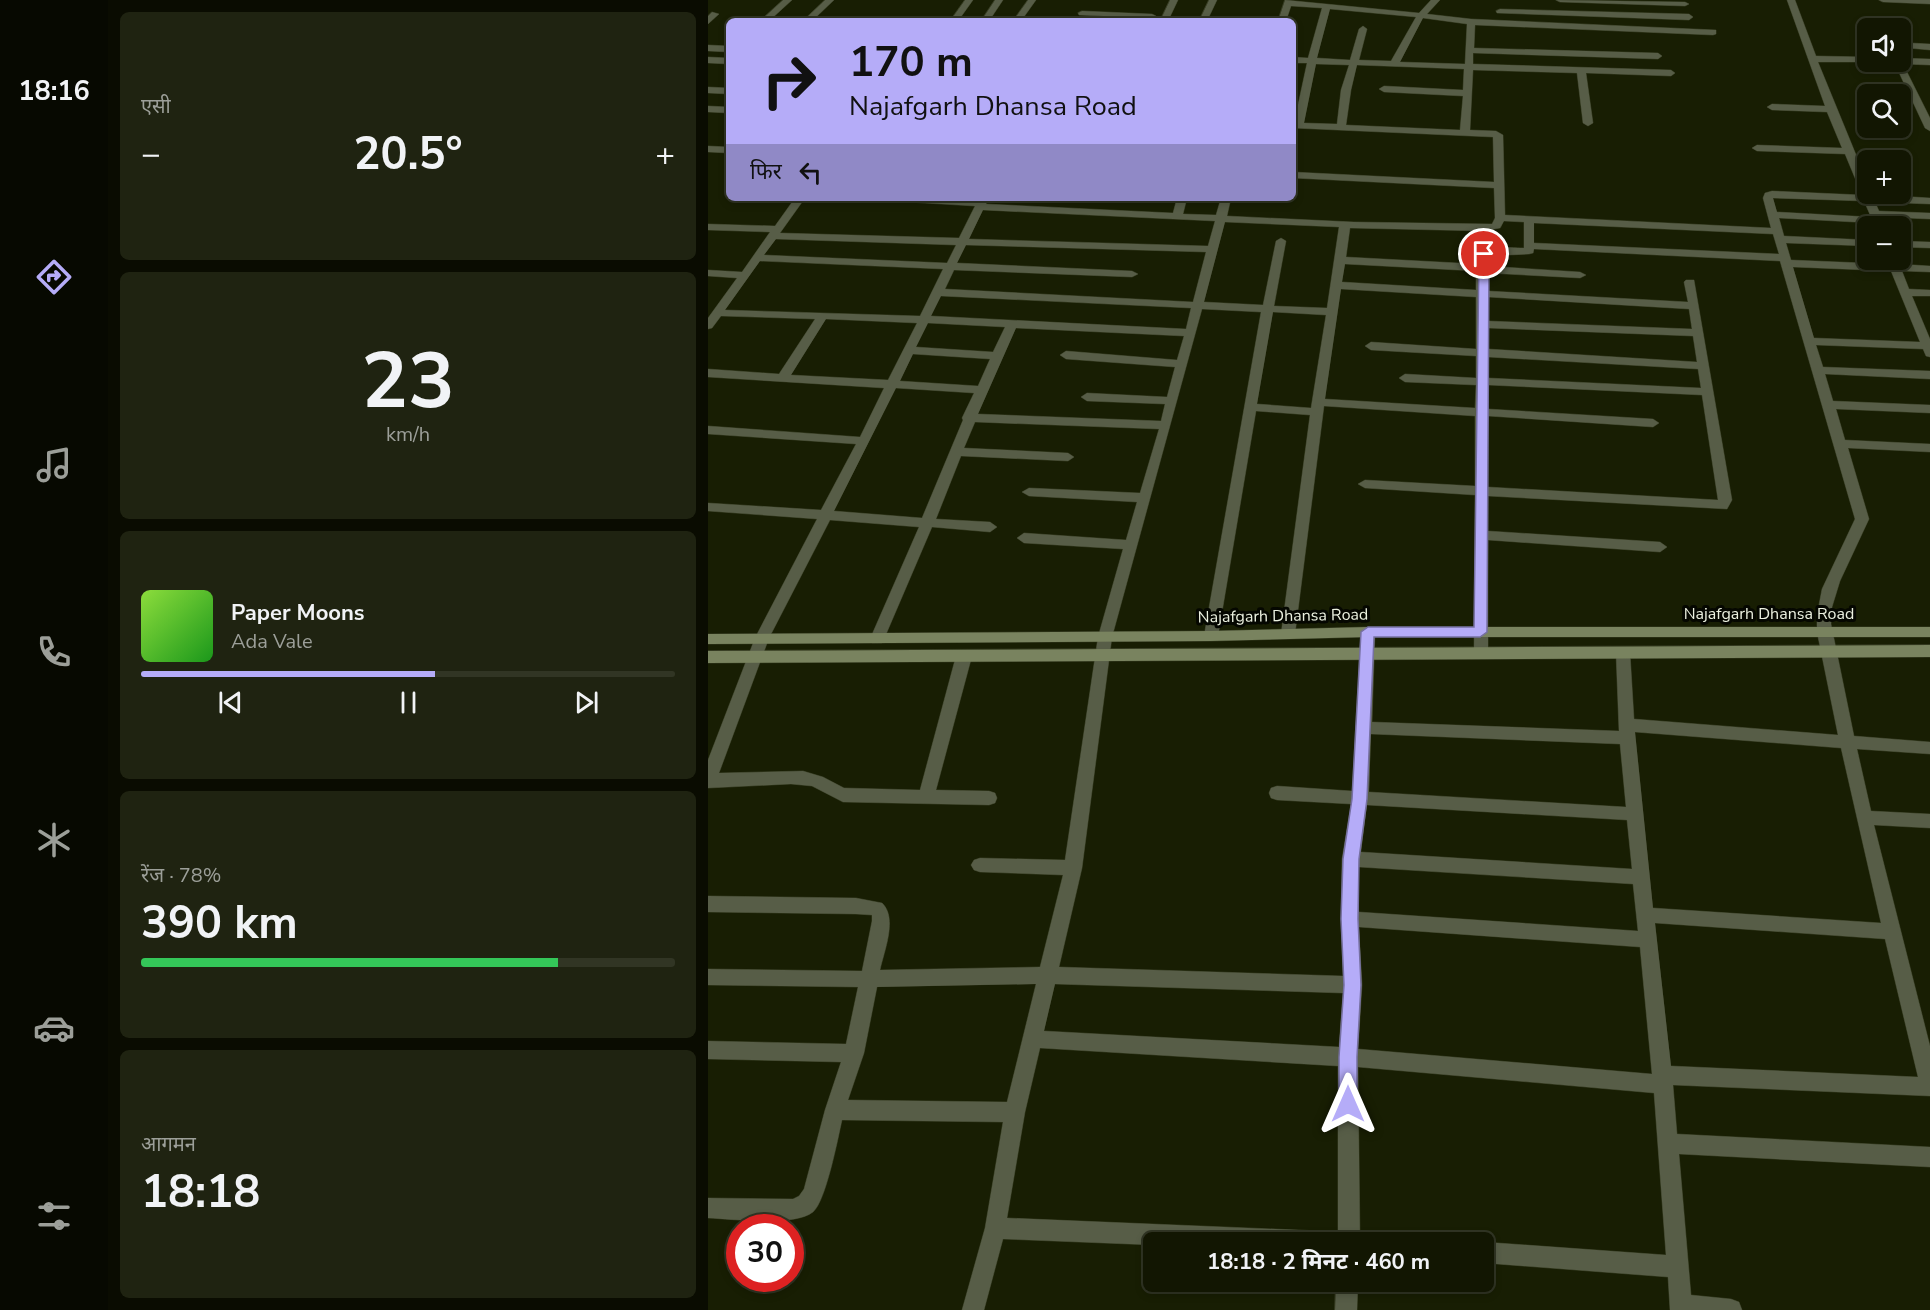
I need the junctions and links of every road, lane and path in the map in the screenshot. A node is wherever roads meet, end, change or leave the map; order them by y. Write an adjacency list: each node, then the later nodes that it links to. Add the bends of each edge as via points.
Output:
1 (789, 0): 23 (street)
2 (830, 0): 24 (street)
3 (969, 0): 25 (street)
4 (999, 0): 26 (street)
5 (1032, 0): 27 (street)
6 (1174, 0): 28 (street)
7 (1213, 0): 29 (street)
8 (1436, 0): 20 (street)
9 (1560, 0): 14 (street)
10 (1791, 0): 42 (street)
11 (1883, 0): 12 (street)
12 (1908, 0): 15 (street)
13 (1289, 1): 16 (street); 30 (street)
14 (1684, 2): 22 (street)
15 (1930, 2)
16 (1327, 5): 20 (street); 45 (street)
17 (1500, 11): 22 (street)
18 (1082, 13): 21 (street)
19 (715, 14): 31 (street)
20 (1421, 15): 32 (street); 51 (street)
21 (1152, 16)
22 (1689, 17): 34 (street)
23 (768, 18)
24 (810, 18)
25 (956, 18)
26 (987, 18)
27 (1019, 18)
28 (1165, 18)
29 (1204, 18)
30 (1283, 18)
31 (708, 21)
32 (1471, 22): 34 (street); 40 (street)
33 (1363, 29): 49 (street)
34 (1693, 31): 35 (street)
35 (1713, 32)
36 (1911, 46): 37 (street)
37 (1930, 47)
38 (708, 48): 39 (street)
39 (726, 49)
40 (1469, 50): 41 (street); 52 (street)
41 (1658, 56)
42 (1813, 59): 46 (street); 62 (street)
43 (708, 60): 47 (street)
44 (1296, 60): 45 (street)
45 (1312, 60): 49 (street); 65 (street)
46 (1857, 60)
47 (726, 61)
48 (1911, 61): 50 (street)
49 (1356, 62): 51 (street); 66 (street, via 1346,90)
50 (1930, 62)
51 (1394, 64): 52 (street)
52 (1469, 67): 53 (street); 59 (street)
53 (1581, 70): 55 (street); 64 (street)
54 (1904, 72): 67 (street)
55 (1671, 73)
56 (1384, 89): 59 (street)
57 (708, 90): 58 (street)
58 (726, 91)
59 (1466, 93): 68 (street)
60 (1772, 107): 62 (street)
61 (708, 109): 63 (street)
62 (1831, 109): 72 (street)
63 (726, 110)
64 (1588, 123)
65 (1296, 125): 66 (street)
66 (1341, 127): 68 (street)
67 (1930, 128)
68 (1465, 132): 75 (street, via 1498,135)
69 (1757, 148): 72 (street)
70 (708, 149): 71 (street)
71 (726, 150)
72 (1850, 151): 73 (street)
73 (1857, 168)
74 (1296, 175): 75 (street)
75 (1498, 185): 89 (street)
76 (1857, 198): 84 (street, via 1772,194 1768,198)
77 (1911, 200): 82 (street)
78 (798, 201): 94 (street)
79 (945, 201): 83 (street)
80 (1181, 201): 85 (street)
81 (1225, 201): 88 (street)
82 (1930, 201)
83 (981, 203): 85 (street); 97 (street)
84 (1773, 215): 91 (street); 95 (street)
85 (1177, 216): 88 (street)
86 (1930, 216): 87 (street)
87 (1911, 217)
88 (1220, 218): 92 (street); 102 (street)
89 (1500, 218): 90 (street); 92 (street, via 1496,226 1484,228)
90 (1529, 219): 95 (street); 101 (street)
91 (1857, 219)
92 (1345, 225): 104 (street)
93 (708, 227): 94 (street)
94 (777, 232): 97 (street); 103 (street)
95 (1778, 235): 98 (street); 105 (street)
96 (1281, 241): 126 (street)
97 (962, 242): 102 (street); 108 (street)
98 (1857, 242)
99 (1911, 244): 100 (street)
100 (1930, 245)
101 (1529, 246): 105 (street); 109 (street, via 1526,253 1484,254)
102 (1212, 249): 123 (street)
103 (756, 258): 108 (street); 114 (street)
104 (1339, 260): 109 (street); 117 (street)
105 (1785, 260): 106 (street); 137 (street)
106 (1857, 262)
107 (1911, 266): 110 (street)
108 (949, 268): 113 (street); 118 (street)
109 (1484, 269): 115 (street); 121 (street)
110 (1930, 269)
111 (1897, 270): 119 (street)
112 (708, 273): 114 (street)
113 (1132, 274)
114 (745, 275): 125 (street)
115 (1580, 275)
116 (1690, 282): 124 (street)
117 (1335, 285): 121 (street); 127 (street)
118 (937, 292): 123 (street); 130 (street)
119 (1905, 292): 120 (street); 129 (street)
120 (1930, 293)
121 (1484, 294): 124 (street); 132 (street)
122 (708, 302): 125 (street)
123 (1197, 305): 126 (street); 135 (street)
124 (1694, 306): 136 (street)
125 (721, 308): 128 (street); 133 (street)
126 (1269, 309): 127 (street); 158 (street)
127 (1331, 312): 159 (street)
128 (823, 315): 130 (street); 149 (street)
129 (1917, 320): 131 (street); 139 (street)
130 (923, 321): 134 (street); 140 (street)
131 (1930, 321)
132 (1484, 324): 136 (street); 141 (street)
133 (708, 326)
134 (1011, 326): 135 (street); 143 (street)
135 (1190, 333): 144 (street)
136 (1698, 333): 145 (street)
137 (1809, 340): 139 (street); 146 (street)
138 (1371, 346): 141 (street)
139 (1929, 350)
140 (908, 351): 143 (street); 152 (street)
141 (1483, 352): 145 (street); 151 (street)
142 (1066, 355): 144 (street)
143 (996, 356): 153 (street)
144 (1182, 364): 156 (street)
145 (1703, 366): 154 (street)
146 (1817, 370): 148 (street); 157 (street)
147 (708, 373): 149 (street)
148 (1930, 375)
149 (784, 376): 152 (street)
150 (1405, 378): 151 (street)
151 (1482, 382): 154 (street); 161 (street)
152 (892, 383): 153 (street); 166 (street)
153 (982, 390): 162 (street)
154 (1708, 392): 172 (street, via 1725,500 1722,506)
155 (1087, 397): 156 (street)
156 (1172, 401): 164 (street)
157 (1827, 405): 160 (street); 167 (street)
158 (1251, 407): 159 (street); 188 (street)
159 (1318, 407): 161 (street); 187 (street)
160 (1930, 409)
161 (1482, 414): 163 (street); 172 (street)
162 (968, 418): 164 (street); 169 (street)
163 (1653, 423)
164 (1166, 425): 174 (street)
165 (708, 430): 166 (street)
166 (864, 441): 176 (street)
167 (1839, 444): 168 (street); 185 (street, via 1862,519 1839,565 1822,616)
168 (1930, 448)
169 (957, 452): 170 (street); 177 (street)
170 (1068, 456)
171 (1365, 484): 172 (street)
172 (1482, 490): 179 (street)
173 (1029, 492): 174 (street)
174 (1144, 498): 181 (street)
175 (708, 507): 176 (street)
176 (825, 515): 177 (street); 190 (street)
177 (928, 524): 178 (street); 192 (street)
178 (990, 527)
179 (1481, 536): 182 (street); 184 (street)
180 (1024, 538): 181 (street)
181 (1131, 545): 189 (street)
182 (1660, 546)
183 (1368, 632): 184 (main road, Najafgarh Dhansa Road); 187 (main road, Najafgarh Dhansa Road); 197 (street)
184 (1480, 632): 185 (main road, Najafgarh Dhansa Road); 196 (street)
185 (1824, 632): 186 (main road, Najafgarh Dhansa Road); 194 (street)
186 (1930, 632)
187 (1288, 634): 188 (main road, Najafgarh Dhansa Road)
188 (1211, 636): 189 (main road, Najafgarh Dhansa Road)
189 (1105, 637): 192 (main road, Najafgarh Dhansa Road); 201 (street)
190 (762, 638): 191 (main road, Najafgarh Dhansa Road); 192 (main road, Najafgarh Dhansa Road); 198 (street)
191 (708, 639)
192 (877, 639)
193 (1930, 651): 194 (main road)
194 (1830, 652): 195 (main road); 204 (street)
195 (1623, 653): 196 (main road); 203 (street)
196 (1481, 654): 197 (main road)
197 (1366, 655): 201 (main road); 202 (street)
198 (755, 656): 199 (main road); 200 (main road); 206 (street)
199 (964, 656): 201 (main road); 208 (street)
200 (708, 657)
201 (1103, 657): 216 (street)
202 (1364, 728): 203 (street); 210 (street)
203 (1627, 732): 204 (street); 211 (street)
204 (1848, 741): 205 (street); 212 (street)
205 (1930, 748)
206 (708, 780): 208 (street, via 804,778 843,795)
207 (1277, 793): 210 (street)
208 (926, 797): 209 (street)
209 (988, 798)
210 (1359, 799): 211 (street); 214 (street)
211 (1634, 813): 217 (street)
212 (1864, 817): 213 (street); 221 (street)
213 (1930, 821)
214 (1351, 859): 217 (street); 220 (street)
215 (980, 865): 216 (street)
216 (1073, 868): 223 (street)
217 (1641, 877): 219 (street)
218 (708, 904): 225 (street, via 876,908 881,921)
219 (1645, 915): 221 (street); 222 (street)
220 (1350, 919): 222 (street); 226 (street)
221 (1892, 932): 232 (street)
222 (1647, 940): 231 (street)
223 (1047, 975): 225 (street); 226 (street); 227 (street)
224 (708, 977): 225 (street)
225 (869, 979): 229 (street)
226 (1353, 985): 230 (street)
227 (1034, 1039): 230 (street); 234 (street)
228 (708, 1050): 229 (street)
229 (854, 1053): 233 (street)
230 (1348, 1057): 231 (street); 239 (street)
231 (1662, 1079): 232 (street); 235 (street)
232 (1930, 1086)
233 (835, 1110): 234 (street); 237 (street, via 813,1193 806,1204 793,1209)
234 (1015, 1112): 238 (street)
235 (1668, 1143): 236 (street); 242 (street)
236 (1930, 1157)
237 (708, 1208)
238 (995, 1228): 240 (street); 245 (street)
239 (1349, 1232)
240 (1143, 1234)
241 (1494, 1254): 242 (street)
242 (1678, 1267): 244 (street)
243 (1347, 1292): 246 (street)
244 (1681, 1308): 247 (street)
245 (974, 1310)
246 (1346, 1310)
247 (1731, 1310)

